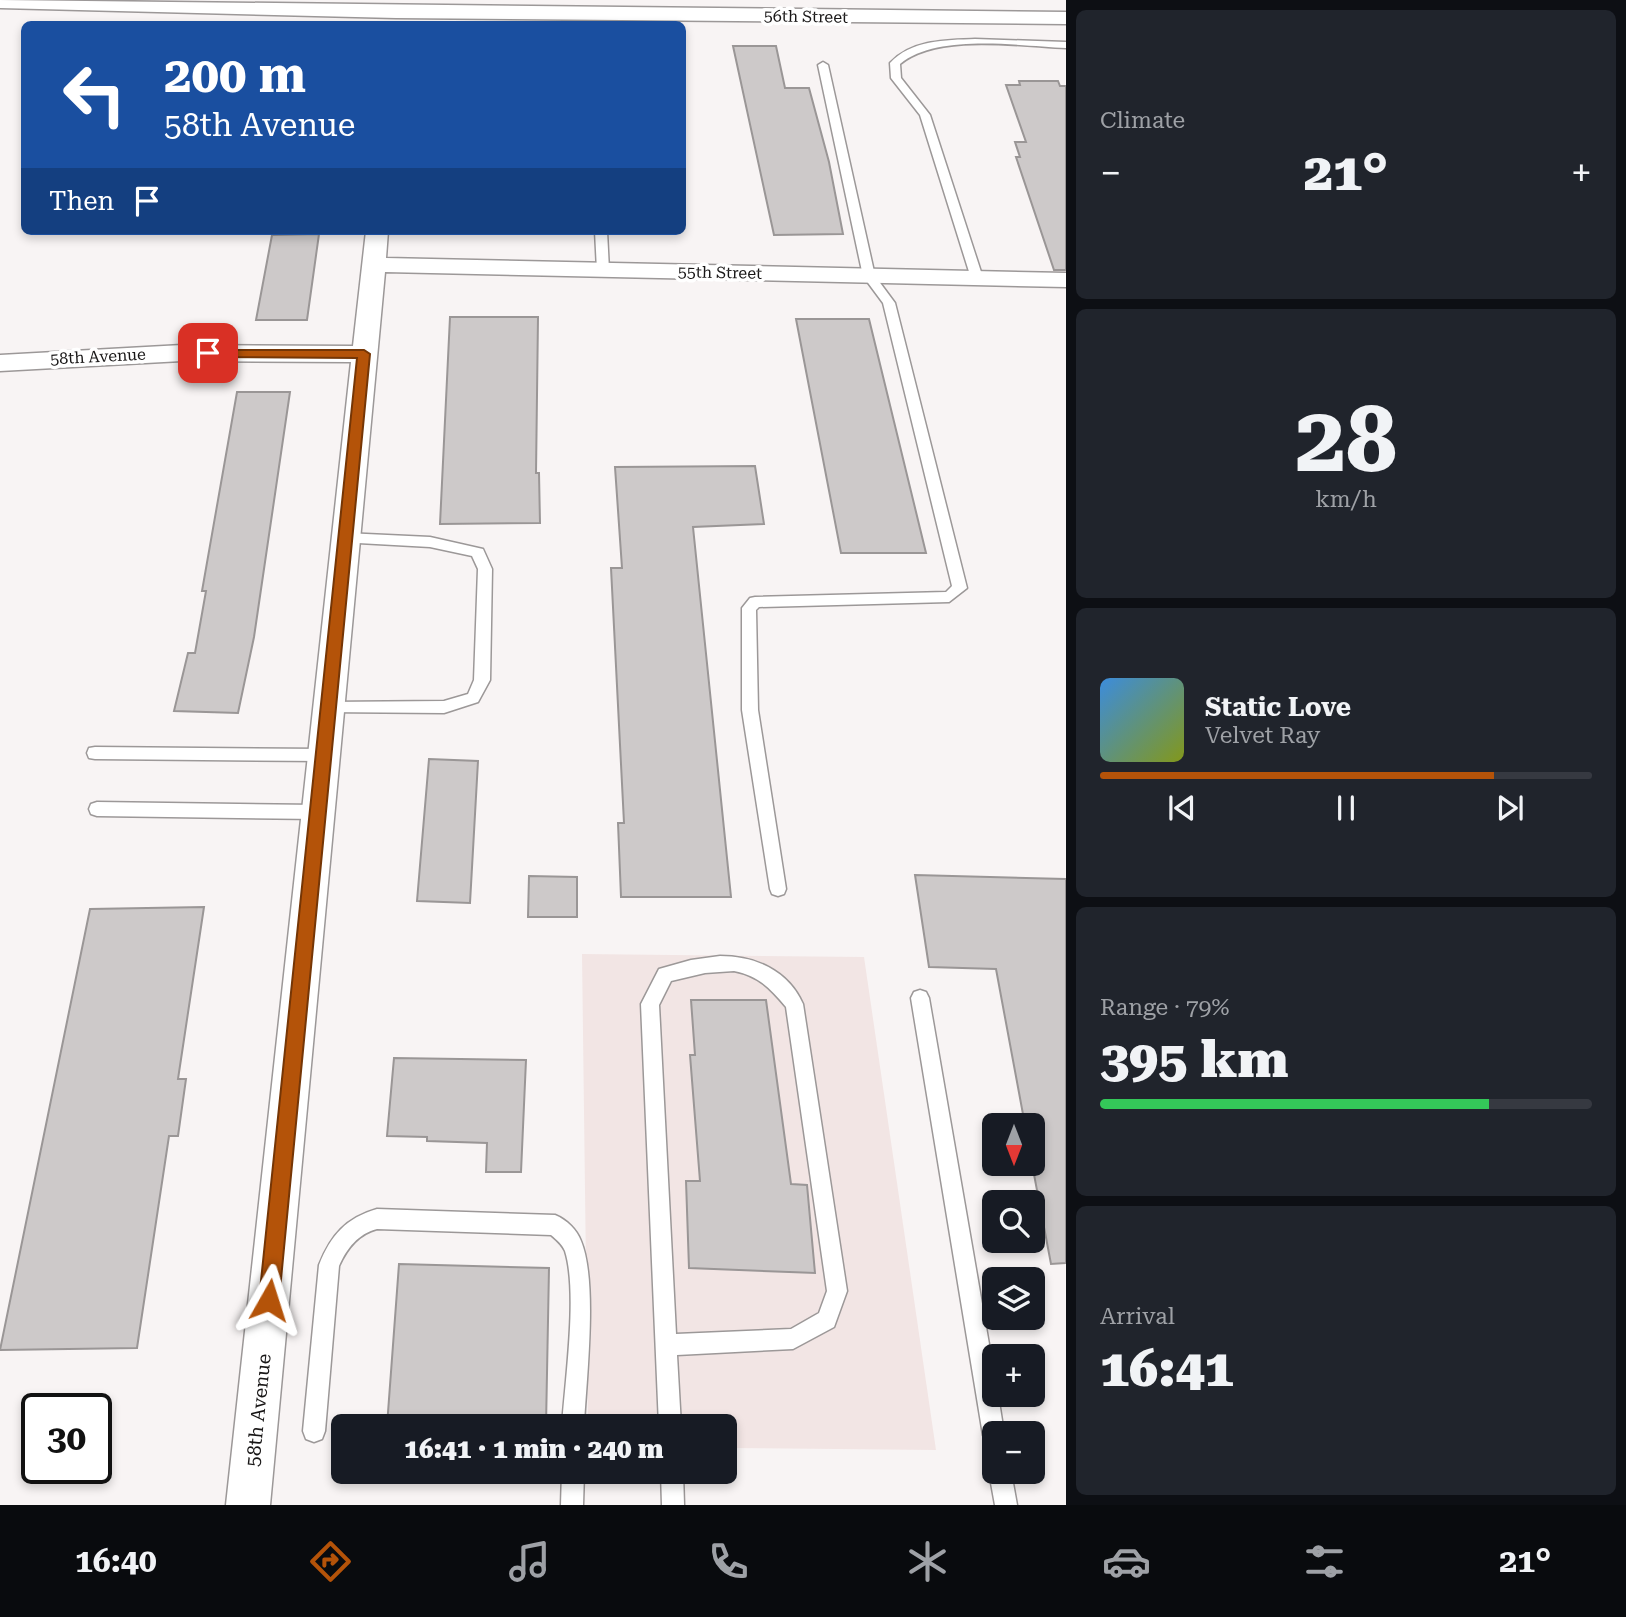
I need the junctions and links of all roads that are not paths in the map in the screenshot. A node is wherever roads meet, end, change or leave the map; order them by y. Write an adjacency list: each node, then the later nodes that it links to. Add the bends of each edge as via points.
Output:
1 (0, 1): 2 (street, 56th Street)
2 (221, 4): 3 (street, 56th Street)
3 (396, 18): 4 (street, 56th Street)
4 (1066, 18)
5 (1066, 46): 12 (lane, via 932,45 909,50 895,62 896,78 925,116)
6 (823, 65): 11 (lane)
7 (377, 235): 9 (street, 58th Avenue)
8 (601, 235): 10 (lane)
9 (374, 265): 10 (street, 55th Street); 14 (street, 58th Avenue)
10 (603, 270): 11 (street, 55th Street)
11 (869, 276): 12 (street, 55th Street); 22 (lane, via 889,303 960,588 948,597 755,603 749,608 750,710)
12 (977, 278): 13 (street, 55th Street)
13 (1066, 281)
14 (364, 354): 15 (street, 58th Avenue, via 182,352); 16 (street, 58th Avenue)
15 (0, 363)
16 (345, 538): 17 (street, 58th Avenue); 17 (lane, via 431,543 478,553 485,569 482,680 473,698 444,707)
17 (328, 708): 19 (street, 58th Avenue)
18 (95, 753): 19 (lane)
19 (324, 755): 21 (street, 58th Avenue)
20 (97, 809): 21 (lane)
21 (318, 812): 32 (street, 58th Avenue)
22 (778, 889)
23 (920, 998): 27 (lane)
24 (666, 1345): 24 (lane, via 650,1004 665,975 693,965 747,965 771,977 794,1004 837,1291 827,1320 793,1339); 26 (lane)
25 (573, 1414): 28 (lane, via 578,1282 574,1247 564,1232 555,1224 377,1219 357,1224 338,1244 329,1265)
26 (669, 1414)
27 (992, 1421)
28 (314, 1432)
29 (573, 1484): 33 (lane)
30 (672, 1484): 34 (lane)
31 (1002, 1484): 35 (lane)
32 (248, 1505)
33 (572, 1505)
34 (673, 1505)
35 (1006, 1505)

